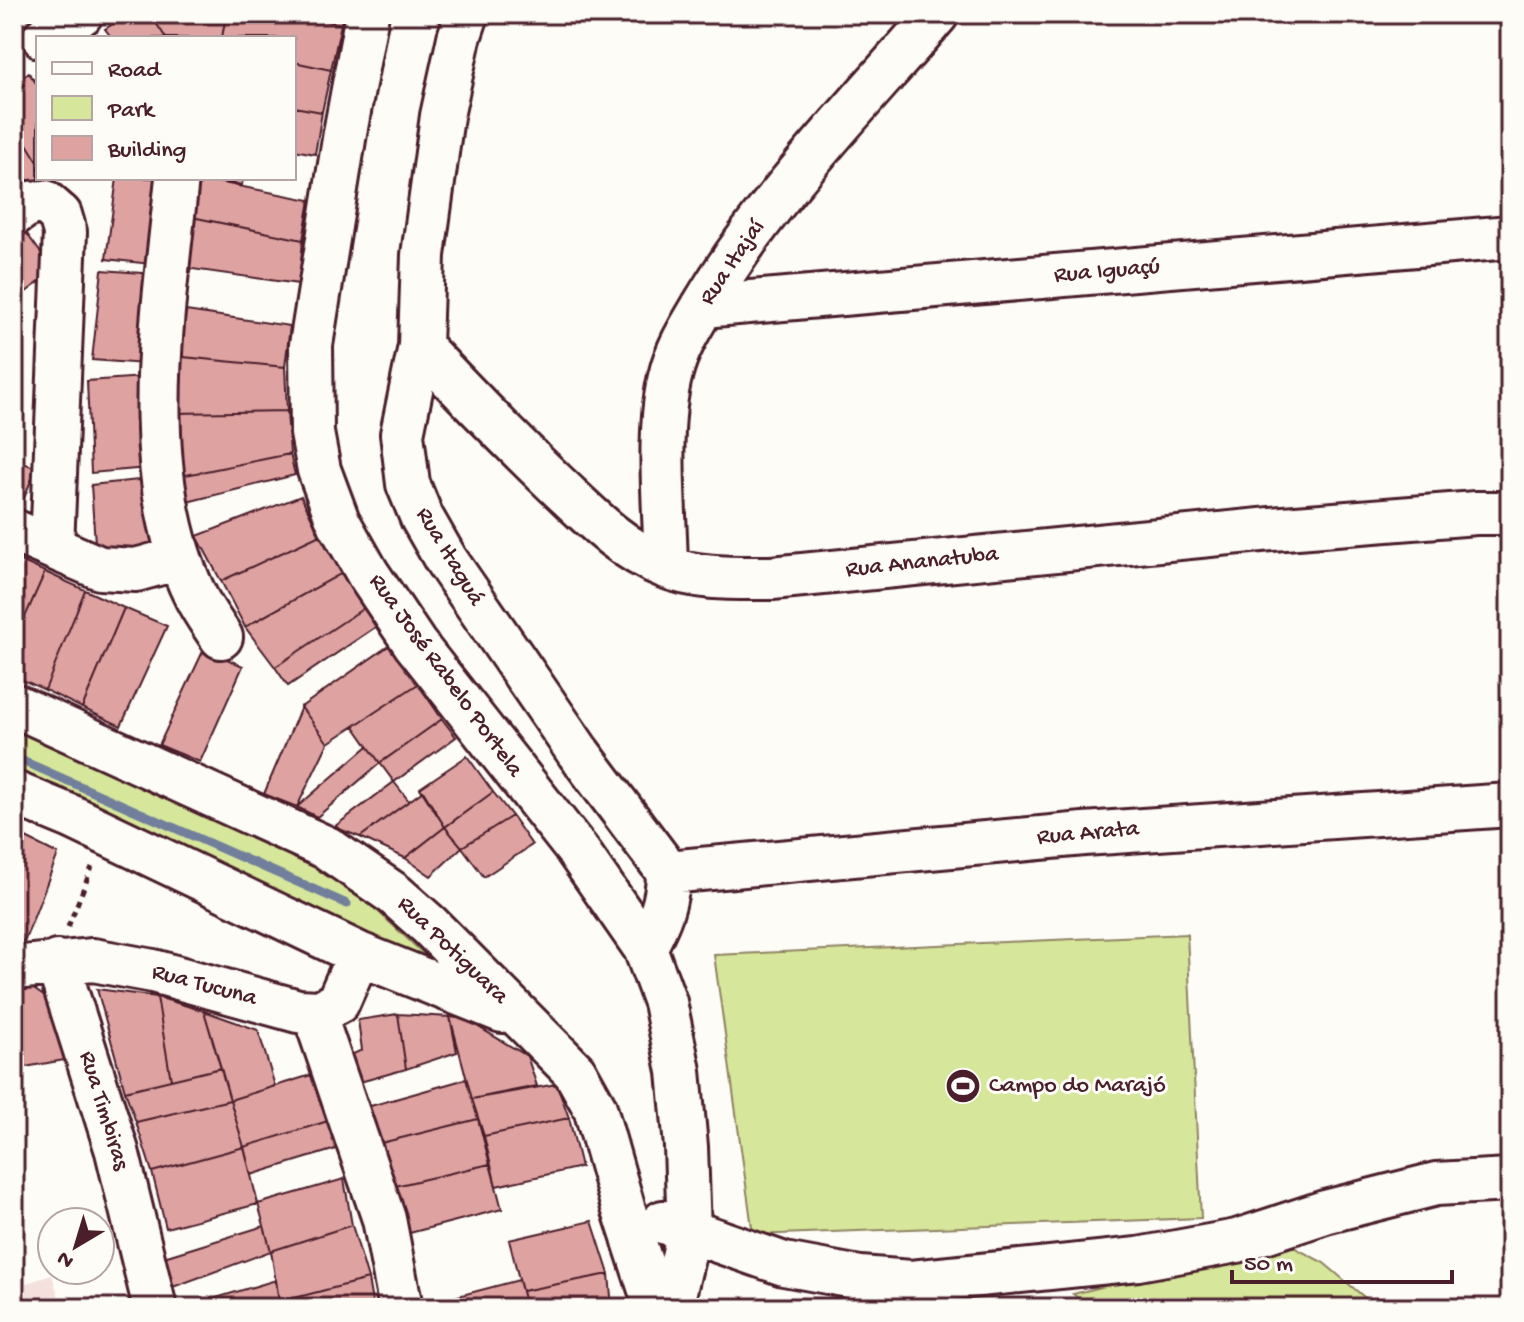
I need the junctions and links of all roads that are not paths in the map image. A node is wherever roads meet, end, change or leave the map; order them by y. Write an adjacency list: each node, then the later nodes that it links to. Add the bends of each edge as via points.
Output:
1 (81, 14): 5 (street)
2 (367, 14): 24 (street, Rua José Rabelo Portela, via 311,345 311,420 319,470 338,521 415,644 577,850)
3 (467, 14): 12 (street, Rua Itaguá, via 442,116 423,255)
4 (937, 14): 11 (street, Rua Itajaí, via 758,222)
5 (47, 36)
6 (36, 43): 7 (street)
7 (14, 58)
8 (177, 180): 16 (street, via 158,400 170,523)
9 (14, 214): 15 (street, via 30,203 45,202 60,215 65,232)
10 (1510, 237): 11 (street, Rua Iguaçú)
11 (703, 306): 17 (street, Rua Itajaí, via 671,373 663,414)
12 (420, 346): 17 (street, Rua Ananatuba, via 601,527); 22 (street, Rua Itaguá, via 402,434 408,484 422,518 578,752)
13 (1510, 513): 17 (street, Rua Ananatuba, via 1271,529 772,578 698,575)
14 (14, 531): 15 (street)
15 (52, 547): 16 (street, via 114,570)
16 (179, 558): 18 (street)
17 (666, 567)
18 (221, 637)
19 (14, 705): 28 (street, Rua Potiguara, via 327,848 394,894)
20 (14, 793): 25 (street, Rua Potiguara)
21 (1510, 805): 22 (street, Rua Arata, via 1084,834)
22 (668, 872): 24 (street, via 663,913)
23 (62, 947): 26 (street, Rua Tucuna); 27 (street, Rua Tucuna, via 93,960); 33 (street, Rua Timbiras)
24 (645, 948): 31 (street, Rua José Rabelo Portela, via 665,1002 679,1071)
25 (359, 954): 27 (street, via 338,1002); 28 (street, Rua Potiguara)
26 (14, 968)
27 (314, 1013): 34 (street, via 384,1219)
28 (521, 1018): 30 (street, via 575,1072 595,1108)
29 (1510, 1180): 32 (street, via 1436,1184 1237,1241 1138,1259 1058,1265)
30 (623, 1207): 31 (street); 35 (street)
31 (689, 1232): 32 (street, via 784,1264); 36 (street, Rua José Rabelo Portela)
32 (983, 1292)
33 (155, 1308)
34 (401, 1308)
35 (656, 1308)
36 (671, 1308)

